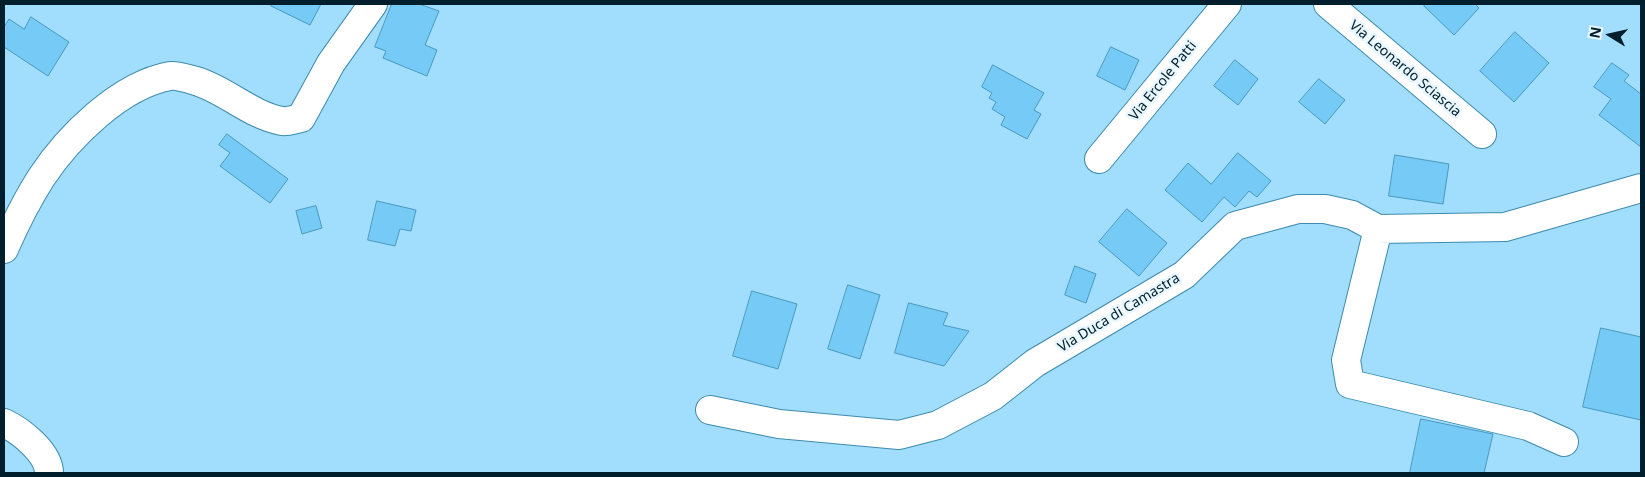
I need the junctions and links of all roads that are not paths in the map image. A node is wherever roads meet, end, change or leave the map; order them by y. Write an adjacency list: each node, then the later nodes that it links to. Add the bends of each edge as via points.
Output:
1 (373, 4): 8 (street, via 331,63 301,118 283,121 257,112 217,89 171,76 135,89 112,102 62,150 42,177)
2 (1226, 4): 5 (street, Via Ercole Patti)
3 (1328, 4): 4 (street, Via Leonardo Sciascia)
4 (1482, 134)
5 (1099, 159)
6 (1641, 188): 7 (street, Via Duca di Camastra, via 1505,227)
7 (1378, 229): 9 (street, Via Duca di Camastra, via 1352,215 1326,209 1298,209 1235,226 1184,275 1035,363 993,396 938,425 899,435 779,424); 11 (street, via 1346,360 1350,384 1528,426)
8 (4, 249)
9 (710, 410)
10 (4, 423): 12 (street, via 40,450 49,465)
11 (1564, 442)
12 (49, 473)

